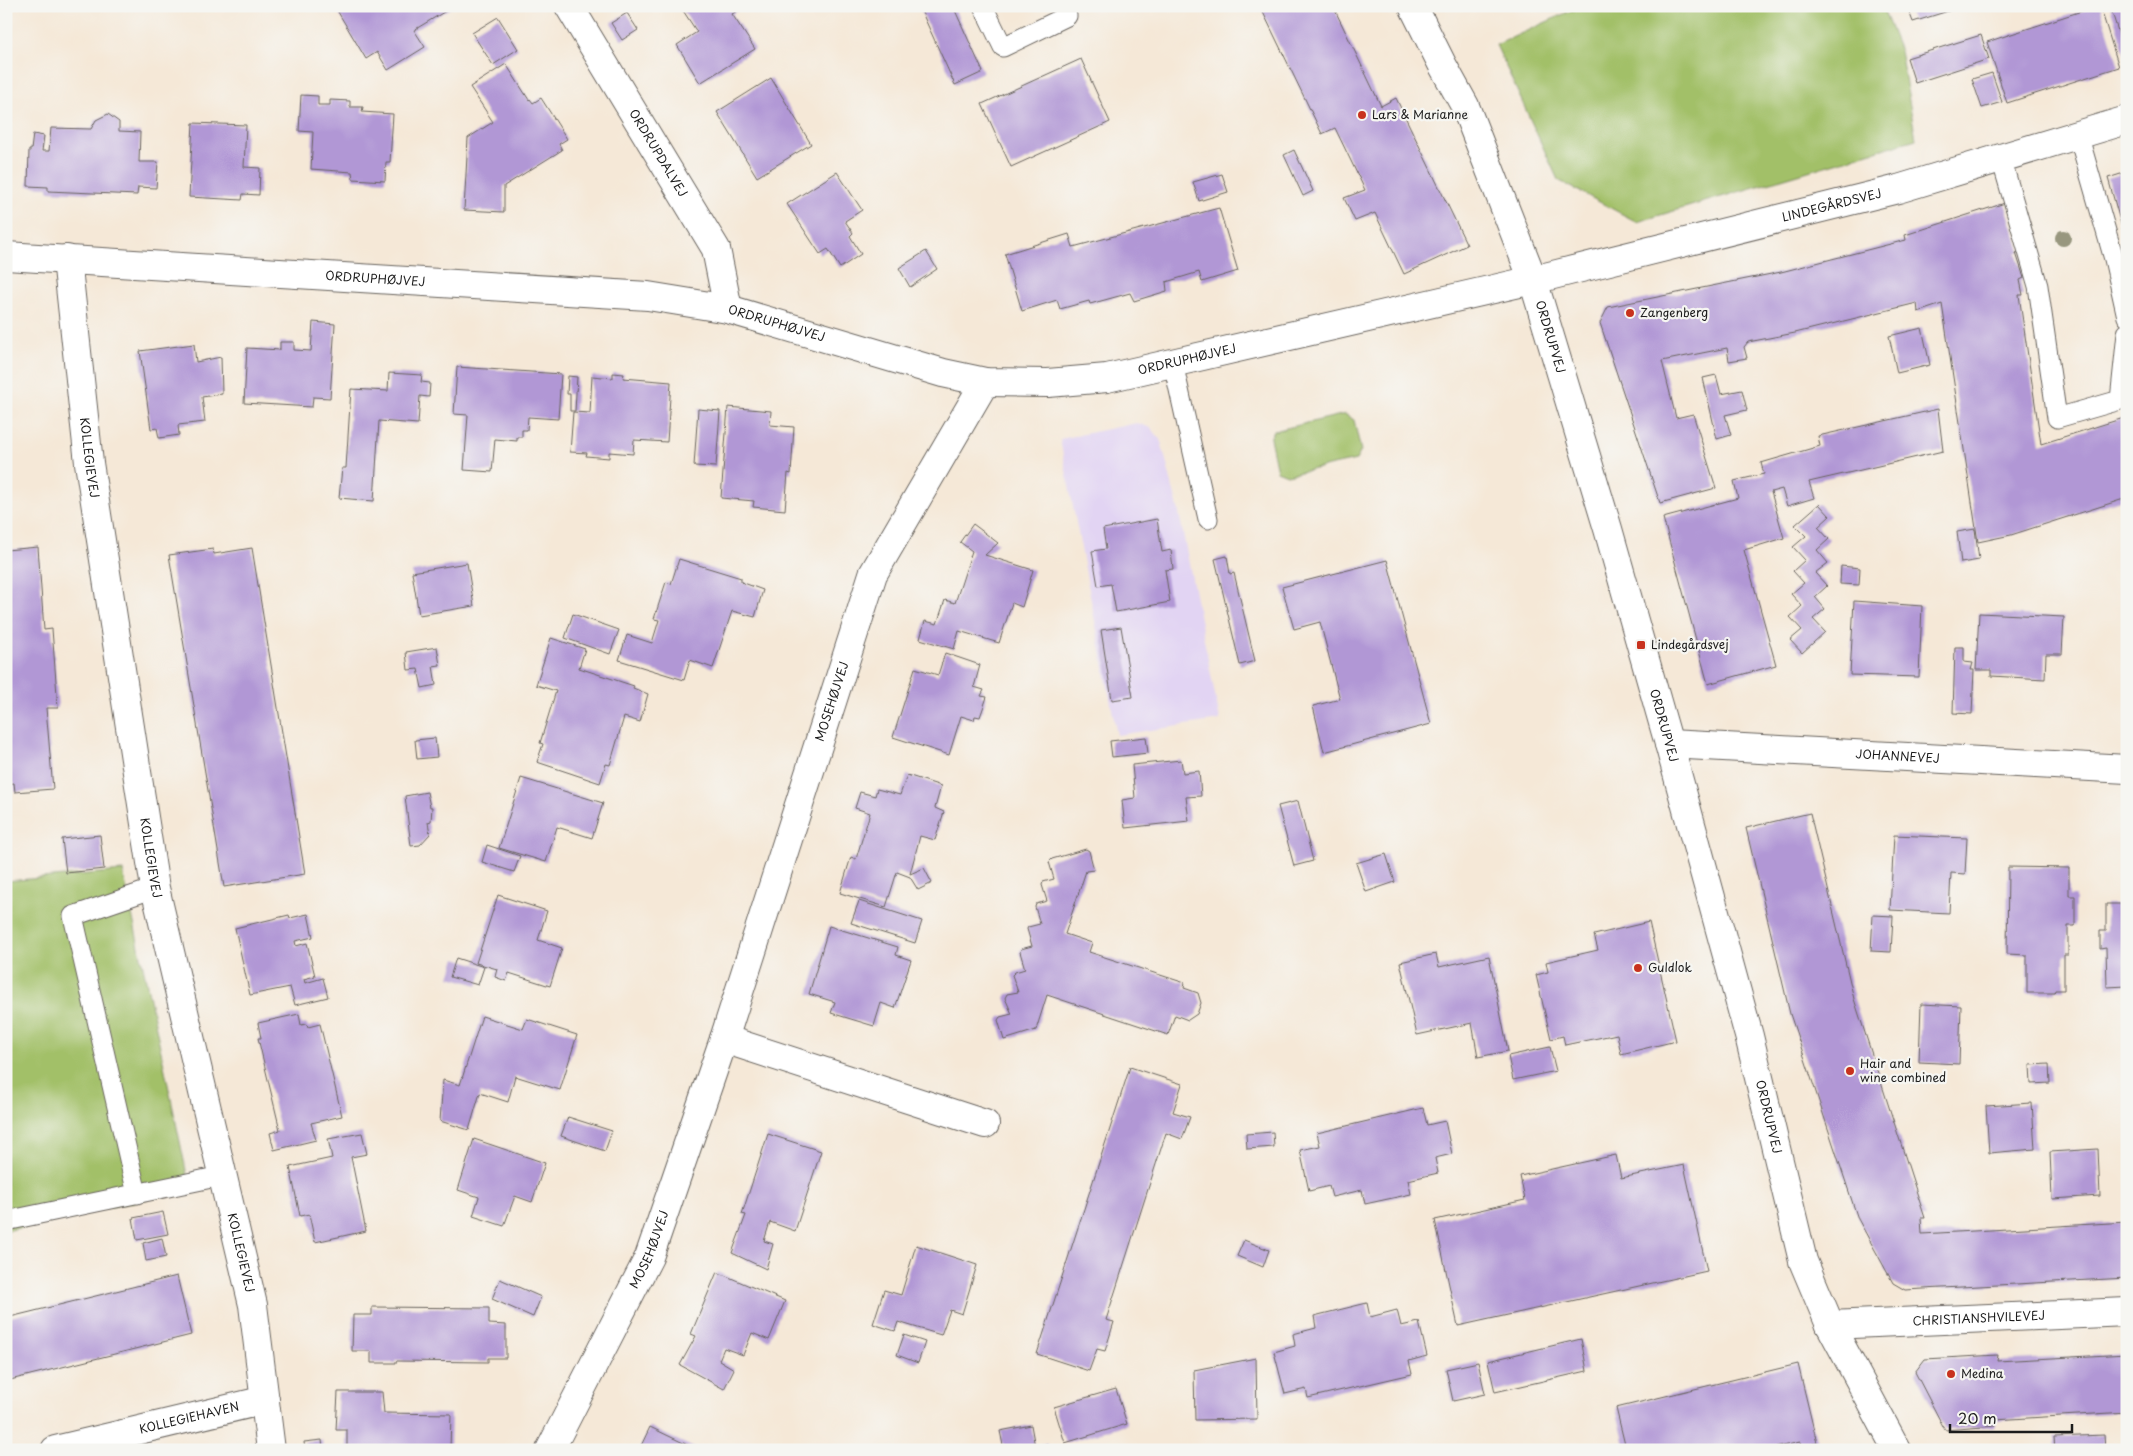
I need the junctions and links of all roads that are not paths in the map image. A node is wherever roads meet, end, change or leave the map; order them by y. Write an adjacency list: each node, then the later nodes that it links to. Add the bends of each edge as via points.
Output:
1 (570, 6): 11 (street, ORDRUPDALVEJ, via 716,249)
2 (983, 6): 3 (lane, via 1003,48 1067,16)
3 (1062, 6)
4 (1413, 6): 10 (street, ORDRUPVEJ, via 1465,106)
5 (2127, 120): 6 (street, LINDEGÅRDSVEJ)
6 (2078, 134): 7 (street, LINDEGÅRDSVEJ); 12 (lane)
7 (2001, 158): 10 (street, LINDEGÅRDSVEJ, via 1898,189); 13 (lane, via 2038,286 2057,418 2120,400)
8 (6, 256): 9 (street, ORDRUPHØJVEJ)
9 (67, 260): 11 (street, ORDRUPHØJVEJ, via 648,296); 19 (street, KOLLEGIEVEJ, via 88,463)
10 (1533, 280): 14 (street, ORDRUPHØJVEJ); 17 (street, ORDRUPVEJ)
11 (728, 309): 15 (street, ORDRUPHØJVEJ, via 944,373)
12 (2127, 317)
13 (2127, 333)
14 (1173, 363): 15 (street, ORDRUPHØJVEJ, via 1107,378 1048,383); 16 (lane)
15 (986, 382): 20 (street, MOSEHØJVEJ, via 873,574)
16 (1208, 519)
17 (1669, 744): 18 (street, JOHANNEVEJ); 26 (street, ORDRUPVEJ, via 1749,1036 1803,1261)
18 (2127, 769)
19 (155, 888): 22 (street, KOLLEGIEVEJ); 23 (lane, via 73,916)
20 (724, 1039): 21 (street); 30 (street, MOSEHØJVEJ, via 649,1258)
21 (985, 1124)
22 (221, 1176): 23 (lane); 27 (street, KOLLEGIEVEJ, via 253,1305)
23 (137, 1194): 24 (lane)
24 (6, 1221)
25 (2127, 1312): 26 (street, CHRISTIANSHVILEVEJ)
26 (1830, 1325): 31 (street, ORDRUPVEJ)
27 (265, 1400): 28 (street, KOLLEGIEHAVEN); 29 (street, KOLLEGIEVEJ)
28 (55, 1450)
29 (271, 1450)
30 (550, 1450)
31 (1897, 1450)

